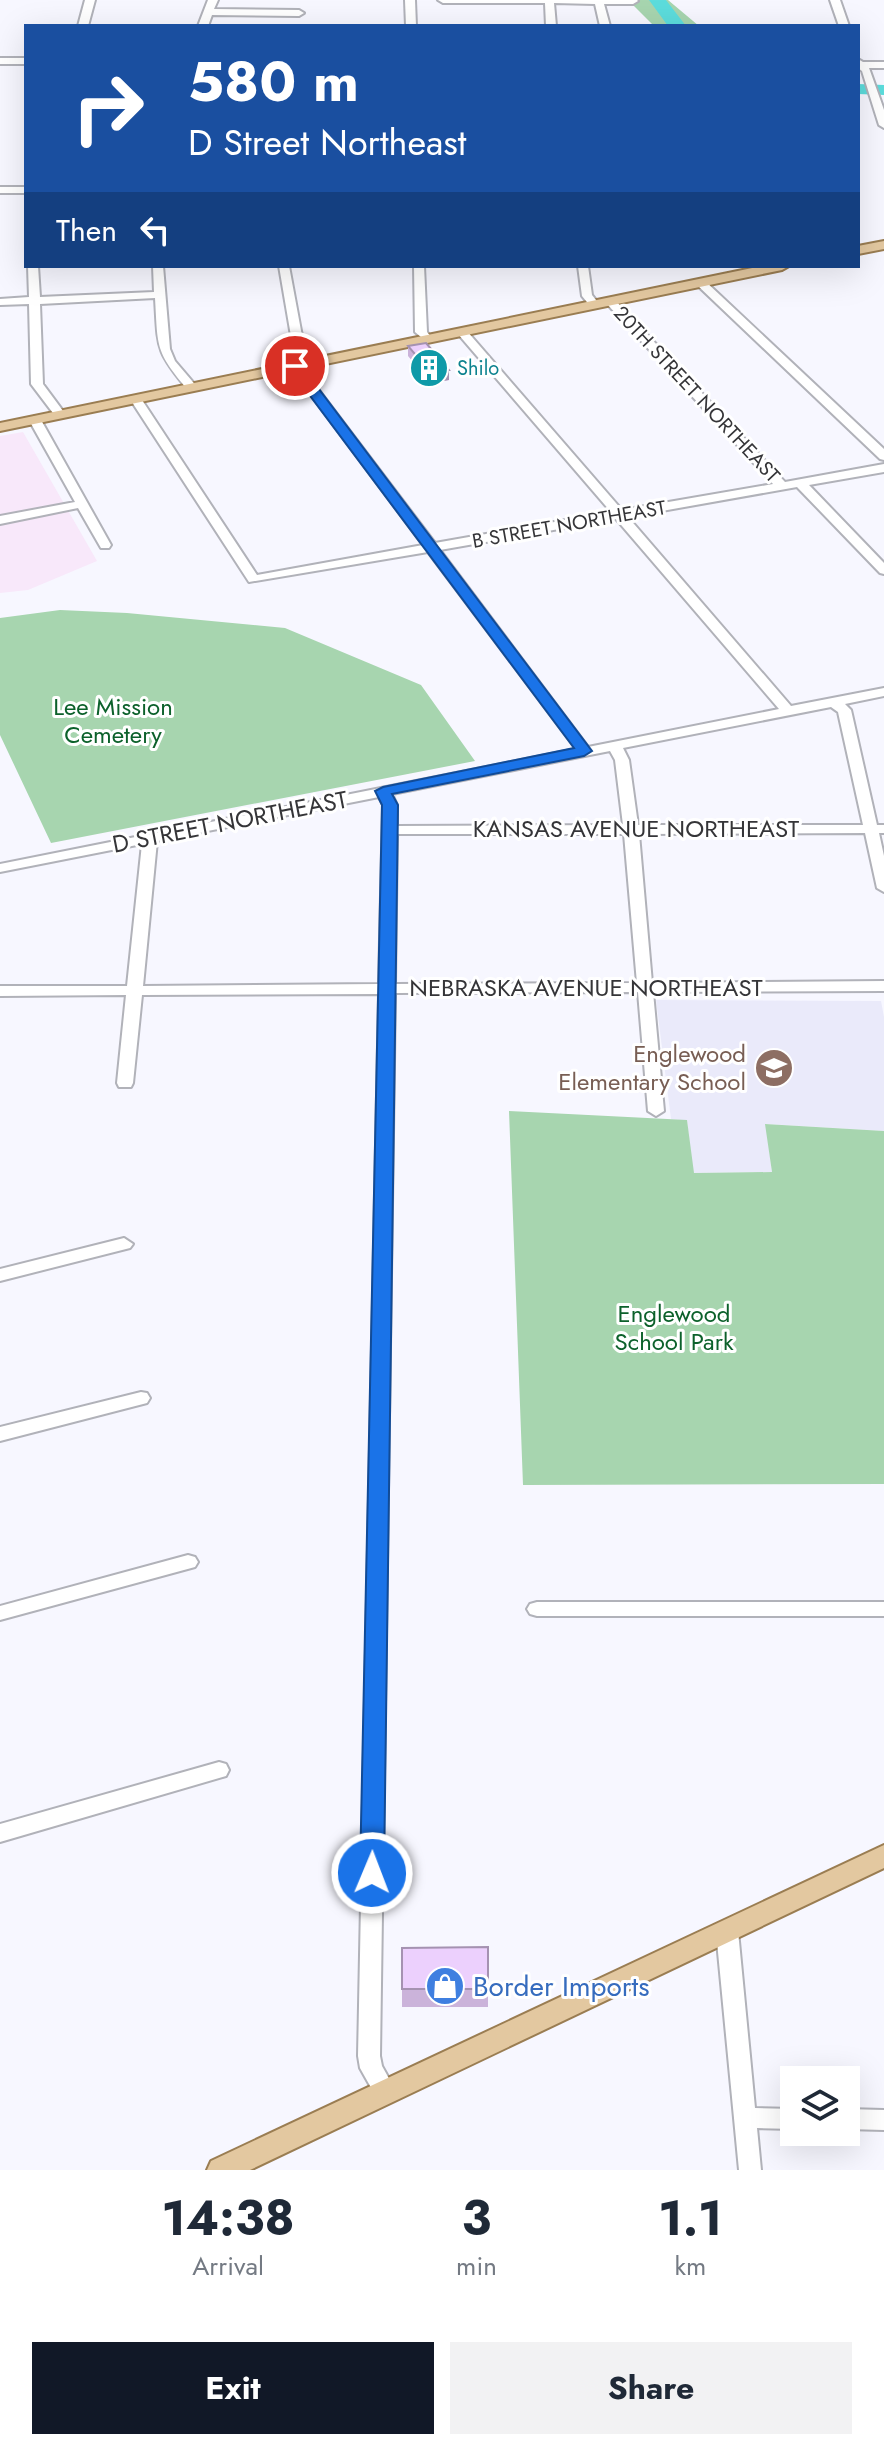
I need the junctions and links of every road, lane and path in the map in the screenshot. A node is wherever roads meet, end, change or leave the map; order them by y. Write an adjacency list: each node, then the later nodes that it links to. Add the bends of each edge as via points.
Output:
1 (90, 0): 12 (street)
2 (213, 0): 10 (street)
3 (410, 0): 14 (street)
4 (443, 0): 7 (street)
5 (576, 0): 7 (street); 8 (street)
6 (835, 0): 17 (street)
7 (549, 1): 15 (street)
8 (599, 1): 9 (street); 16 (street)
9 (633, 1)
10 (210, 12): 11 (street); 13 (street)
11 (299, 13)
12 (84, 24)
13 (204, 24)
14 (411, 24)
15 (551, 24)
16 (605, 24)
17 (843, 24)
18 (0, 61): 19 (street)
19 (24, 61)
20 (860, 64): 21 (street)
21 (884, 65)
22 (860, 66): 23 (street)
23 (884, 125)
24 (0, 190): 25 (street)
25 (24, 190)
26 (884, 245): 27 (main road)
27 (860, 250)
28 (33, 268): 36 (street)
29 (158, 268): 35 (street)
30 (284, 268): 42 (street, via 297,336)
31 (419, 268): 41 (street, via 421,332)
32 (583, 268): 39 (street, 20TH STREET NORTHEAST, via 587,296)
33 (771, 268): 34 (main road)
34 (701, 283): 38 (main road); 49 (street)
35 (160, 295): 36 (street); 44 (street, via 166,357)
36 (33, 300): 37 (street); 46 (street, via 37,384)
37 (0, 302)
38 (611, 302): 39 (main road); 52 (street, 20TH STREET NORTHEAST)
39 (595, 305): 40 (main road)
40 (462, 332): 41 (main road); 54 (street)
41 (427, 339): 42 (main road)
42 (318, 362): 43 (main road)
43 (295, 366): 44 (main road); 57 (street)
44 (192, 388): 45 (main road)
45 (136, 399): 46 (main road); 57 (street, B STREET NORTHEAST, via 254,579)
46 (60, 415): 47 (main road)
47 (35, 420): 48 (main road); 53 (street)
48 (0, 427)
49 (884, 456)
50 (884, 468): 51 (street, B STREET NORTHEAST)
51 (801, 484): 52 (street, B STREET NORTHEAST); 58 (street, 20TH STREET NORTHEAST)
52 (783, 487): 54 (street, B STREET NORTHEAST)
53 (82, 504): 55 (street); 56 (street)
54 (621, 515): 57 (street, B STREET NORTHEAST); 61 (street)
55 (0, 520)
56 (105, 545)
57 (431, 548): 63 (street)
58 (884, 570)
59 (884, 692): 60 (street, D STREET NORTHEAST)
60 (833, 701): 61 (street, D STREET NORTHEAST); 65 (street, via 844,710)
61 (787, 710): 62 (street, D STREET NORTHEAST)
62 (614, 745): 63 (street, D STREET NORTHEAST); 67 (street, via 622,760)
63 (584, 751): 64 (street, D STREET NORTHEAST)
64 (383, 791): 66 (street, via 390,805); 68 (street, D STREET NORTHEAST)
65 (878, 829): 67 (street, KANSAS AVENUE NORTHEAST); 70 (street)
66 (388, 830): 67 (street, KANSAS AVENUE NORTHEAST); 73 (street)
67 (631, 830): 72 (street)
68 (150, 838): 69 (street, D STREET NORTHEAST); 74 (street)
69 (0, 868)
70 (884, 888)
71 (884, 986): 72 (street, NEBRASKA AVENUE NORTHEAST)
72 (644, 987): 73 (street, NEBRASKA AVENUE NORTHEAST); 77 (street)
73 (385, 988): 74 (street, NEBRASKA AVENUE NORTHEAST); 90 (street, via 369,2056)
74 (133, 989): 75 (street, NEBRASKA AVENUE NORTHEAST); 76 (street)
75 (0, 991)
76 (125, 1083)
77 (656, 1111)
78 (124, 1244): 79 (street)
79 (0, 1275)
80 (141, 1398): 81 (street)
81 (0, 1434)
82 (188, 1562): 85 (street)
83 (537, 1609): 84 (street)
84 (884, 1609)
85 (0, 1613)
86 (219, 1770): 87 (street)
87 (0, 1833)
88 (884, 1856): 89 (main road)
89 (727, 1931): 90 (main road); 91 (street)
90 (386, 2093): 95 (main road)
91 (745, 2118): 92 (street); 96 (street)
92 (780, 2119)
93 (860, 2119): 94 (street)
94 (884, 2120)
95 (221, 2170)
96 (750, 2170)

